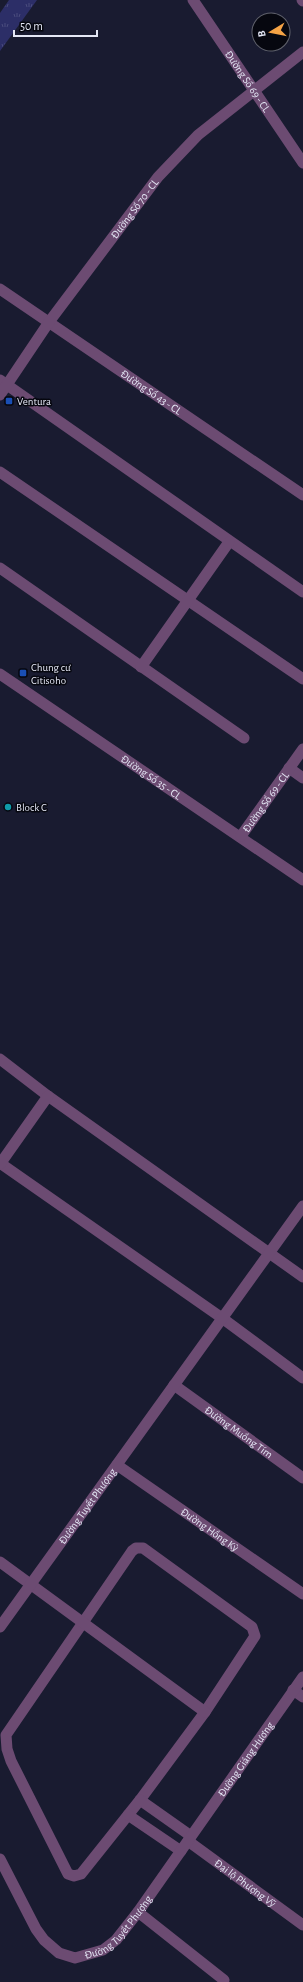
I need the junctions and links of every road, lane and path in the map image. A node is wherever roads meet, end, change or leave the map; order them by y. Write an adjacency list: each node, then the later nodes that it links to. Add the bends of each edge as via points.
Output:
1 (193, 0): 3 (street, Đường Số 69 - CL)
2 (303, 52): 3 (street, Đường Số 70 - CL)
3 (254, 91): 4 (street, Đường Số 69 - CL); 6 (street, Đường Số 70 - CL, via 198,135 158,177)
4 (303, 162)
5 (0, 289): 6 (street, Đường Số 43 - CL)
6 (49, 322): 7 (street, Đường Số 70 - CL); 10 (street, Đường Số 43 - CL)
7 (4, 383): 8 (street, Đường Số 70 - CL); 11 (street)
8 (0, 395)
9 (0, 472): 14 (street)
10 (303, 495)
11 (229, 542): 13 (street); 14 (street)
12 (0, 568): 15 (street)
13 (303, 592)
14 (188, 600): 15 (street); 17 (street)
15 (141, 667): 18 (street)
16 (0, 674): 22 (street, Đường Số 35 - CL)
17 (303, 679)
18 (244, 738)
19 (303, 749): 20 (street, Đường Số 69 - CL)
20 (289, 768): 21 (street); 22 (street, Đường Số 69 - CL)
21 (303, 778)
22 (241, 836): 23 (street, Đường Số 35 - CL)
23 (303, 880)
24 (0, 1059): 25 (street)
25 (48, 1096): 26 (street); 28 (street)
26 (0, 1163): 30 (street)
27 (303, 1206): 28 (street, Đường Tuyết Phượng)
28 (269, 1253): 29 (street); 30 (street, Đường Tuyết Phượng)
29 (303, 1277)
30 (222, 1318): 31 (street); 32 (street, Đường Tuyết Phượng)
31 (303, 1378)
32 (174, 1385): 33 (street, Đường Tuyết Phượng); 34 (street, Đường Muồng Tím)
33 (117, 1465): 36 (street, Đường Tuyết Phượng); 37 (street, Đường Hồng Kỳ)
34 (303, 1478)
35 (0, 1562): 36 (street)
36 (32, 1585): 38 (street); 39 (street, Đường Tuyết Phượng)
37 (303, 1594)
38 (83, 1622): 43 (street); 43 (street, via 132,1551 143,1548 252,1628 255,1636); 45 (street, via 6,1735 7,1748 11,1762 68,1874 82,1874)
39 (0, 1627)
40 (303, 1677): 41 (street, Đường Giáng Hương)
41 (293, 1690): 42 (street); 46 (street, Đường Giáng Hương)
42 (303, 1697)
43 (205, 1712): 44 (street)
44 (140, 1800): 45 (street); 46 (street, Đại lộ Phượng Vỹ)
45 (128, 1815): 47 (street)
46 (189, 1838): 47 (street, Đường Tuyết Phượng); 50 (street, Đại lộ Phượng Vỹ)
47 (181, 1851): 49 (street, Đường Tuyết Phượng)
48 (0, 1859): 49 (street, Đường Tuyết Phượng, via 36,1929 59,1953 75,1958 103,1950 116,1940)
49 (138, 1912): 51 (street)
50 (303, 1925)
51 (224, 1980)

